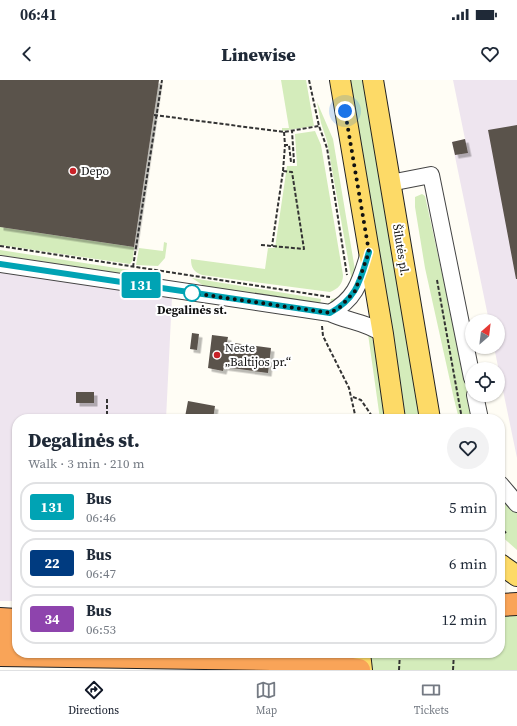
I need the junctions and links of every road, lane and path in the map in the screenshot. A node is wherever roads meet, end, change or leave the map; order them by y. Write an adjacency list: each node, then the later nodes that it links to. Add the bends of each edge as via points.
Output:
1 (162, 80): 5 (path)
2 (309, 80): 6 (path)
3 (340, 80): 15 (main road)
4 (373, 80): 11 (main road, Šilutės pl.)
5 (156, 115): 8 (path); 17 (path)
6 (319, 126): 7 (path); 19 (path, via 326,148)
7 (292, 131): 8 (path); 9 (path, via 294,162 291,162 289,145)
8 (284, 132): 9 (path)
9 (285, 145): 10 (path)
10 (283, 171): 14 (path); 14 (path, via 292,172 304,249)
11 (390, 183): 23 (street, via 431,175); 31 (main road, Šilutės pl.)
12 (261, 245): 14 (path)
13 (0, 246): 17 (path)
14 (272, 246)
15 (369, 252): 21 (street, via 355,291 340,307); 22 (main road)
16 (0, 264): 21 (street)
17 (133, 267): 20 (path)
18 (437, 278): 32 (path)
19 (347, 281)
20 (334, 297)
21 (327, 313): 22 (street, via 364,323); 24 (path, via 322,326 323,336)
22 (383, 334): 30 (main road)
23 (469, 362)
24 (353, 397): 28 (path); 29 (path, via 362,400)
25 (107, 399): 27 (path)
26 (477, 402): 33 (street)
27 (107, 414)
28 (355, 414)
29 (371, 414)
30 (394, 414)
31 (429, 414)
32 (461, 414)
33 (479, 414)
34 (505, 490): 35 (street)
35 (517, 504)
36 (517, 604): 37 (highway)
37 (505, 605)
38 (0, 619): 39 (highway)
39 (12, 620)
40 (0, 637): 41 (highway)
41 (12, 637)
42 (0, 655): 43 (highway)
43 (12, 655)
44 (213, 658): 48 (highway, via 272,659)
45 (360, 658): 48 (main road)
46 (400, 658): 49 (path)
47 (454, 658): 50 (path)
48 (360, 670)
49 (399, 670)
50 (453, 670)

